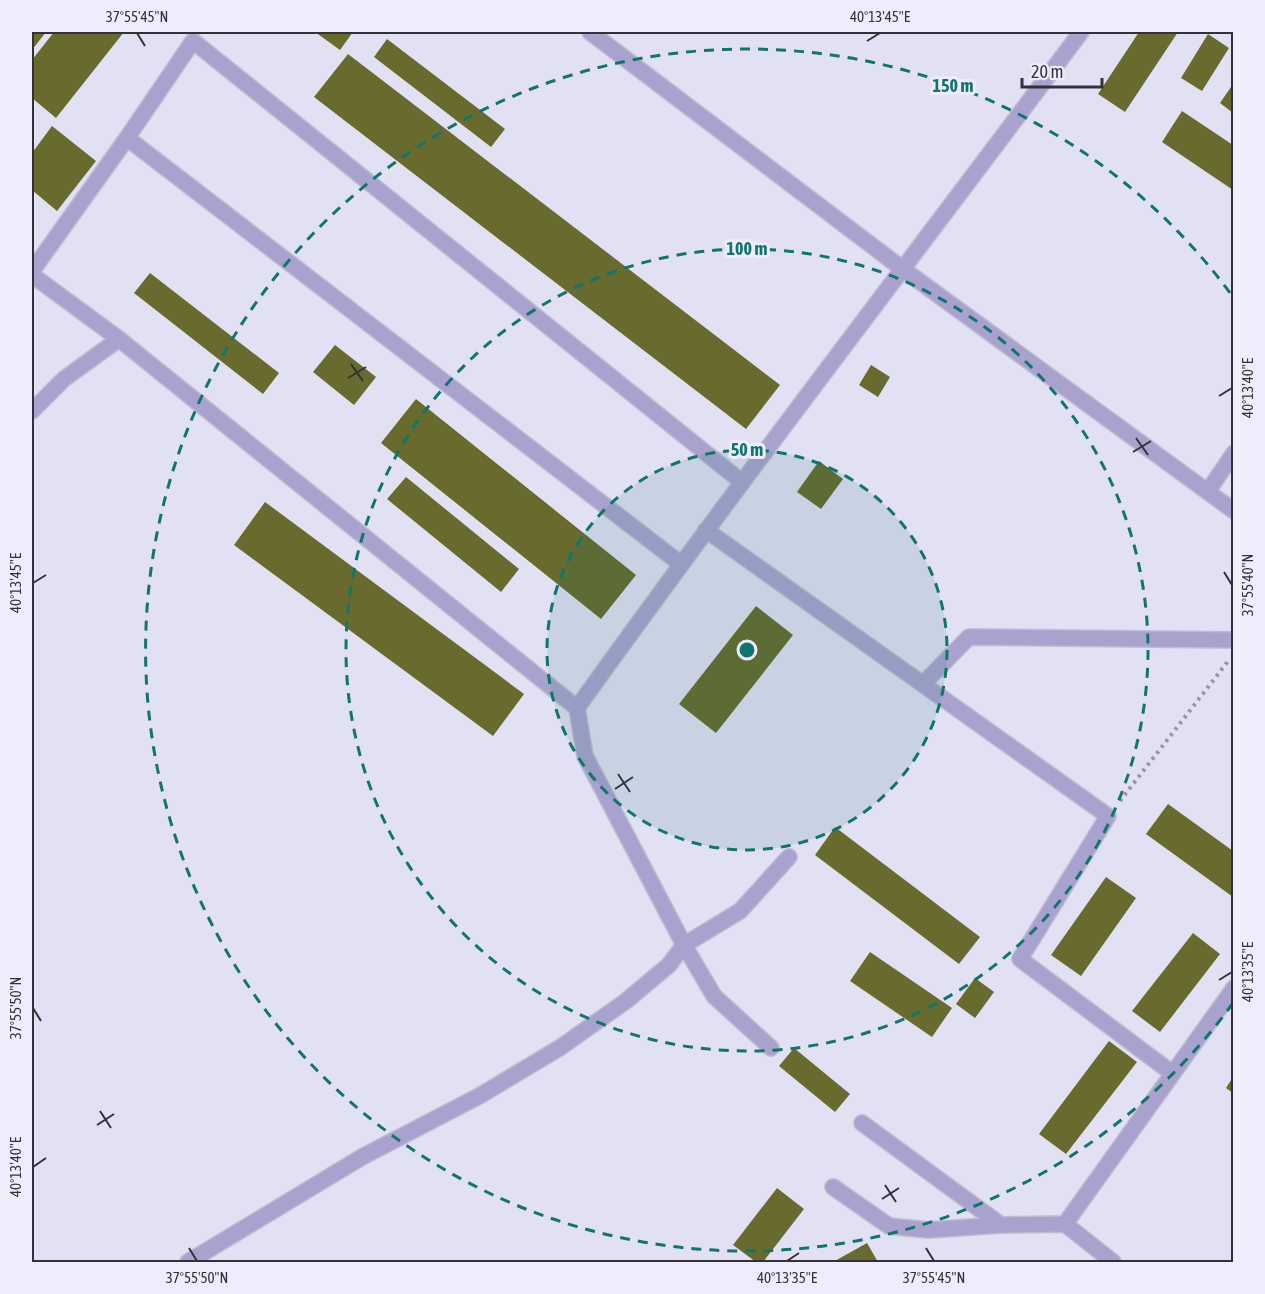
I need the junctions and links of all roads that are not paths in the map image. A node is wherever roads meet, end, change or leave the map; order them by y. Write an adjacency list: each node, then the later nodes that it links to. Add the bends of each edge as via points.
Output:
1 (590, 32): 4 (lane)
2 (1081, 32): 4 (lane)
3 (127, 138): 5 (lane); 9 (lane, via 193,41); 13 (lane)
4 (904, 270): 9 (lane); 10 (lane)
5 (32, 273): 6 (lane)
6 (118, 339): 7 (lane, via 64,379); 16 (lane)
7 (32, 411)
8 (1233, 453): 10 (lane)
9 (742, 482): 12 (lane)
10 (1208, 491): 11 (lane)
11 (1233, 511)
12 (706, 530): 13 (lane); 15 (lane)
13 (681, 564): 16 (lane)
14 (1233, 640): 15 (lane, via 969,637)
15 (923, 684): 21 (lane, via 1108,816 1020,959)
16 (577, 708): 18 (lane, via 585,756)
17 (789, 857): 18 (lane, via 740,911)
18 (684, 945): 20 (lane, via 714,996); 26 (lane, via 669,965 561,1047 481,1095 362,1156)
19 (1233, 988): 21 (lane)
20 (771, 1048)
21 (1172, 1073): 24 (lane)
22 (862, 1124): 25 (lane)
23 (833, 1187): 25 (lane, via 889,1226 928,1230)
24 (1065, 1224): 25 (lane); 27 (lane)
25 (1001, 1225)
26 (188, 1263)
27 (1113, 1263)

